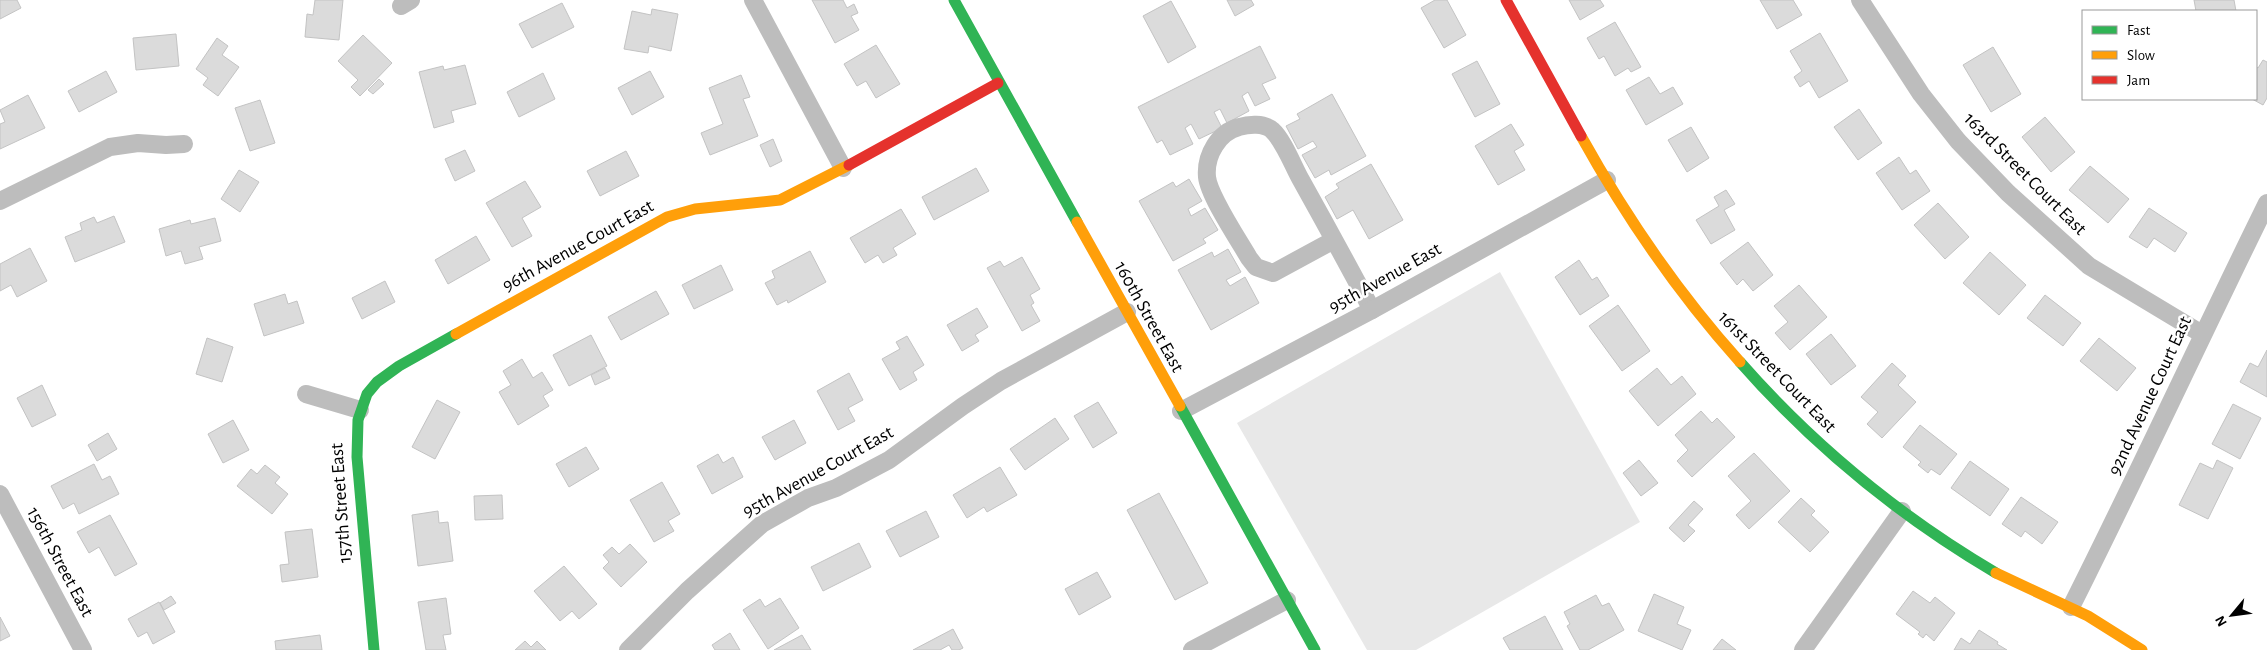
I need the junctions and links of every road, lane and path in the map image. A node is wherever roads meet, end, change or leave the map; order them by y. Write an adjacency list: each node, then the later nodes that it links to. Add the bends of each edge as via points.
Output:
1 (753, 0): 7 (street)
2 (954, 0): 5 (street, 160th Street East)
3 (1506, 0): 8 (street, 161st Street Court East)
4 (1860, 0): 14 (street, 163rd Street Court East, via 1921,94 1958,141 2008,193 2089,266)
5 (998, 82): 7 (street, 96th Avenue Court East); 13 (street, 160th Street East)
6 (184, 144): 9 (street, via 138,143 110,147)
7 (843, 168): 16 (street, 96th Avenue Court East, via 780,200 696,209 655,222 399,366 377,382)
8 (1607, 180): 12 (street, 95th Avenue East); 19 (street, 161st Street Court East, via 1705,324 1798,424)
9 (0, 201)
10 (2267, 203): 14 (street, 92nd Avenue Court East)
11 (1334, 240): 11 (street, via 1272,130 1248,125 1221,136 1211,155 1207,177 1217,201 1256,267 1273,273); 12 (street)
12 (1372, 310): 17 (street, 95th Avenue East)
13 (1127, 312): 17 (street, 160th Street East); 24 (street, 95th Avenue Court East, via 1001,381 889,460 836,488 808,498 762,524 693,585)
14 (2202, 334): 21 (street, 92nd Avenue Court East)
15 (306, 394): 16 (street)
16 (360, 410): 23 (street, 157th Street East, via 357,457)
17 (1181, 411): 20 (street, 160th Street East)
18 (0, 494): 22 (street, 156th Street East)
19 (1902, 511): 21 (street, 161st Street Court East, via 2011,581); 27 (street)
20 (1287, 600): 25 (street); 26 (street, 160th Street East)
21 (2071, 608): 28 (street, 161st Street Court East)
22 (84, 650)
23 (374, 650)
24 (628, 650)
25 (1192, 650)
26 (1315, 650)
27 (1803, 650)
28 (2142, 650)

